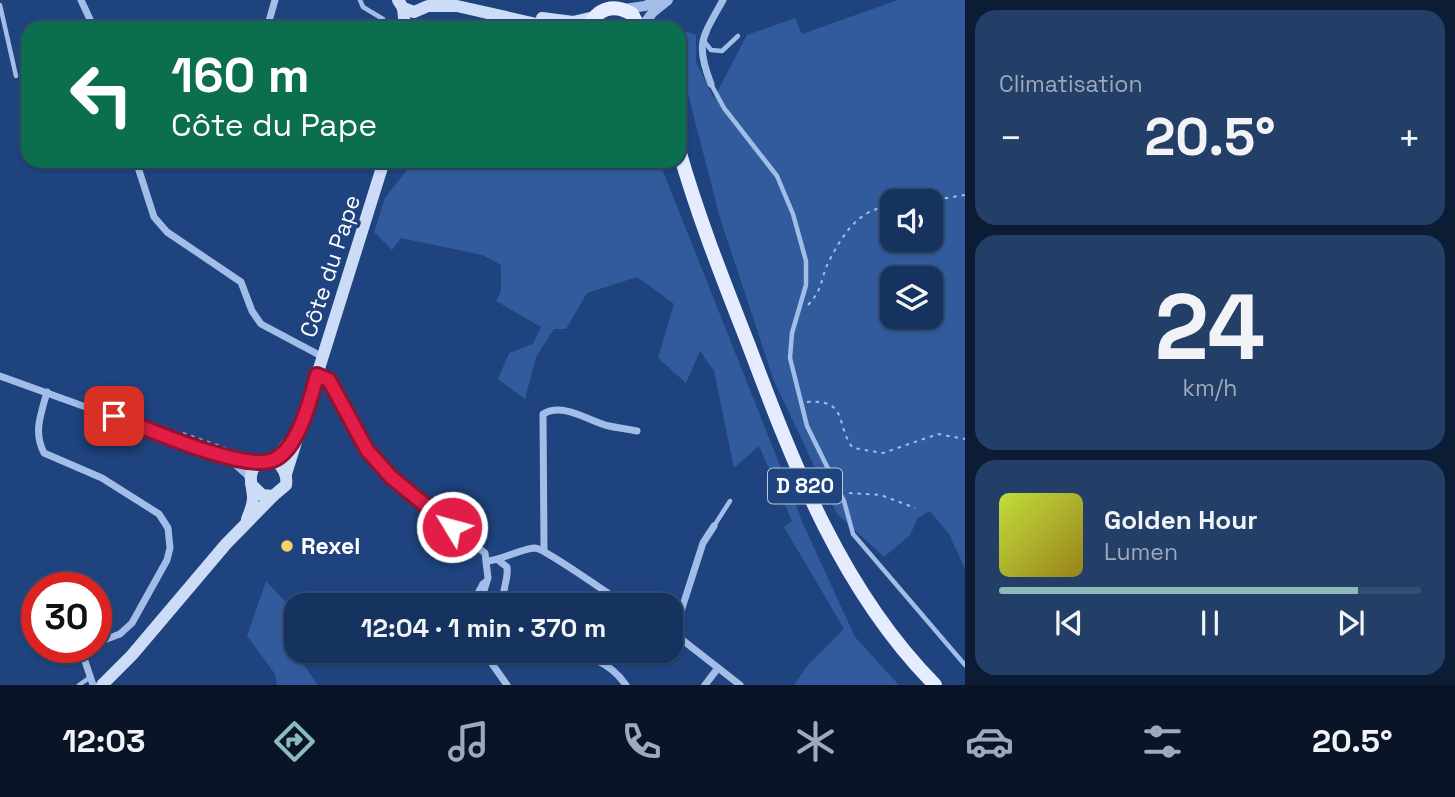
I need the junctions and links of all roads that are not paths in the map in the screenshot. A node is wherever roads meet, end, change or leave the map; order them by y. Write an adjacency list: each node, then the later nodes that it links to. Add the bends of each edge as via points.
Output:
1 (81, 0): 13 (street)
2 (275, 0): 14 (street)
3 (360, 0): 15 (lane)
4 (457, 0): 18 (main road)
5 (657, 0): 11 (street, via 645,6)
6 (668, 0): 21 (street)
7 (723, 0): 23 (street)
8 (399, 3): 10 (main road); 16 (main road)
9 (0, 5): 24 (lane)
10 (427, 6): 17 (main road, via 457,6)
11 (620, 6): 12 (main road); 20 (main road)
12 (596, 14): 19 (main road)
13 (91, 21)
14 (269, 21)
15 (383, 21)
16 (403, 21)
17 (523, 21)
18 (555, 21)
19 (564, 21)
20 (636, 21)
21 (646, 21)
22 (738, 36): 23 (lane, via 722,51 711,50)
23 (702, 40): 25 (street, via 700,57)
24 (16, 76)
25 (711, 85): 60 (lane, via 777,176 793,214 806,261 806,285 790,358 807,426 841,494 853,534)
26 (138, 168): 31 (street, via 149,204 167,232 241,282 261,324)
27 (382, 168): 31 (main road, Côte du Pape)
28 (679, 168): 30 (main road, D 820)
29 (685, 168): 30 (main road, D 820)
30 (718, 264): 69 (main road, D 820, via 816,512 866,601)
31 (323, 357): 32 (main road, Côte du Pape)
32 (317, 375): 35 (main road, Côte du Pape); 48 (street, via 329,380 367,450 391,477 485,553)
33 (0, 376): 34 (street)
34 (47, 392): 37 (street); 55 (street, via 37,428 44,453 102,478 159,514 170,538 167,560 132,623)
35 (302, 422): 38 (main road, Côte du Pape); 40 (main road, Côte du Pape)
36 (637, 431): 46 (street, via 605,425 585,415 550,410 543,414)
37 (227, 458): 39 (street); 41 (street)
38 (272, 461): 39 (main road); 40 (main road)
39 (259, 463): 41 (main road)
40 (286, 474): 42 (main road, via 286,485)
41 (251, 481): 42 (main road, via 262,495); 44 (main road, via 253,505)
42 (273, 496): 44 (main road)
43 (730, 501): 45 (lane)
44 (244, 526): 64 (main road)
45 (714, 526): 54 (street, via 702,543)
46 (544, 549): 47 (street, via 528,549); 53 (street)
47 (498, 560): 48 (street); 52 (street, via 507,567)
48 (488, 561): 49 (street)
49 (488, 578): 50 (lane); 51 (street)
50 (477, 593)
51 (483, 593)
52 (502, 593)
53 (606, 593)
54 (683, 599)
55 (112, 637)
56 (683, 641): 61 (street)
57 (86, 663): 62 (street)
58 (491, 663): 65 (street)
59 (605, 663): 66 (street)
60 (965, 665)
61 (718, 668): 67 (street); 68 (street)
62 (91, 681): 63 (lane)
63 (79, 685)
64 (102, 685)
65 (507, 685)
66 (626, 685)
67 (705, 685)
68 (740, 685)
69 (935, 685)

